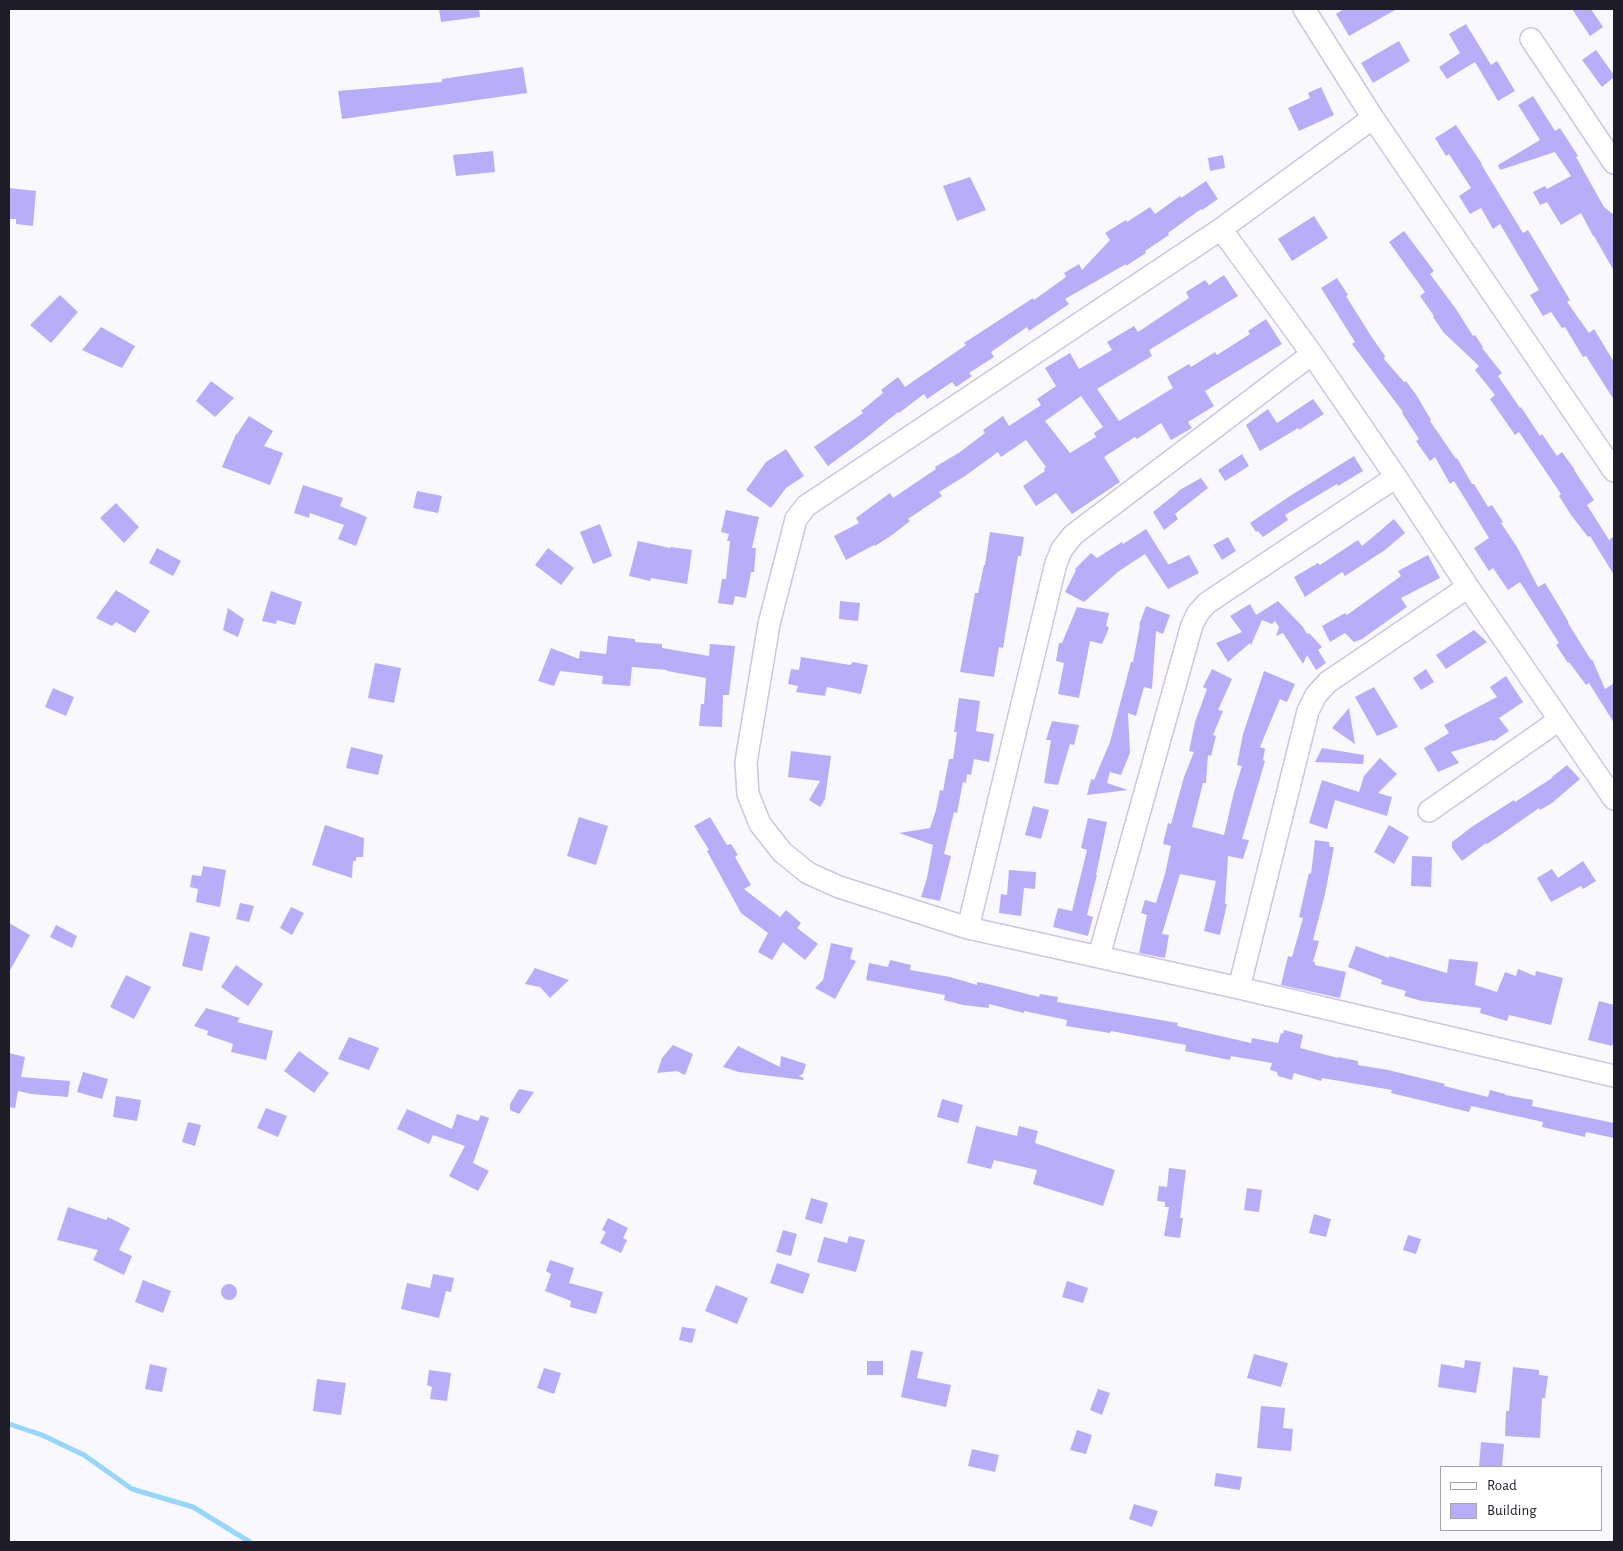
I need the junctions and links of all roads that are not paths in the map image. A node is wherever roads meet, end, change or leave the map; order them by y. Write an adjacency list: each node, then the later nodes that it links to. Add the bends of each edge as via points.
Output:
1 (1304, 9): 3 (street)
2 (1531, 38): 4 (street)
3 (1373, 118): 5 (street); 7 (street)
4 (1614, 162)
5 (1221, 229): 6 (street); 13 (street, via 820,496 796,519 769,624 746,762 748,794 760,824 782,852 808,873 839,887)
6 (1312, 354): 8 (street); 13 (street, via 1073,535 1062,549)
7 (1614, 472)
8 (1396, 477): 9 (street); 14 (street, via 1207,603 1198,613)
9 (1468, 587): 10 (street); 15 (street, via 1328,682 1316,695 1308,711)
10 (1560, 720): 11 (street); 12 (street)
11 (1614, 799)
12 (1429, 811)
13 (968, 928): 14 (street)
14 (1099, 956): 15 (street)
15 (1239, 988): 16 (street)
16 (1614, 1076)

